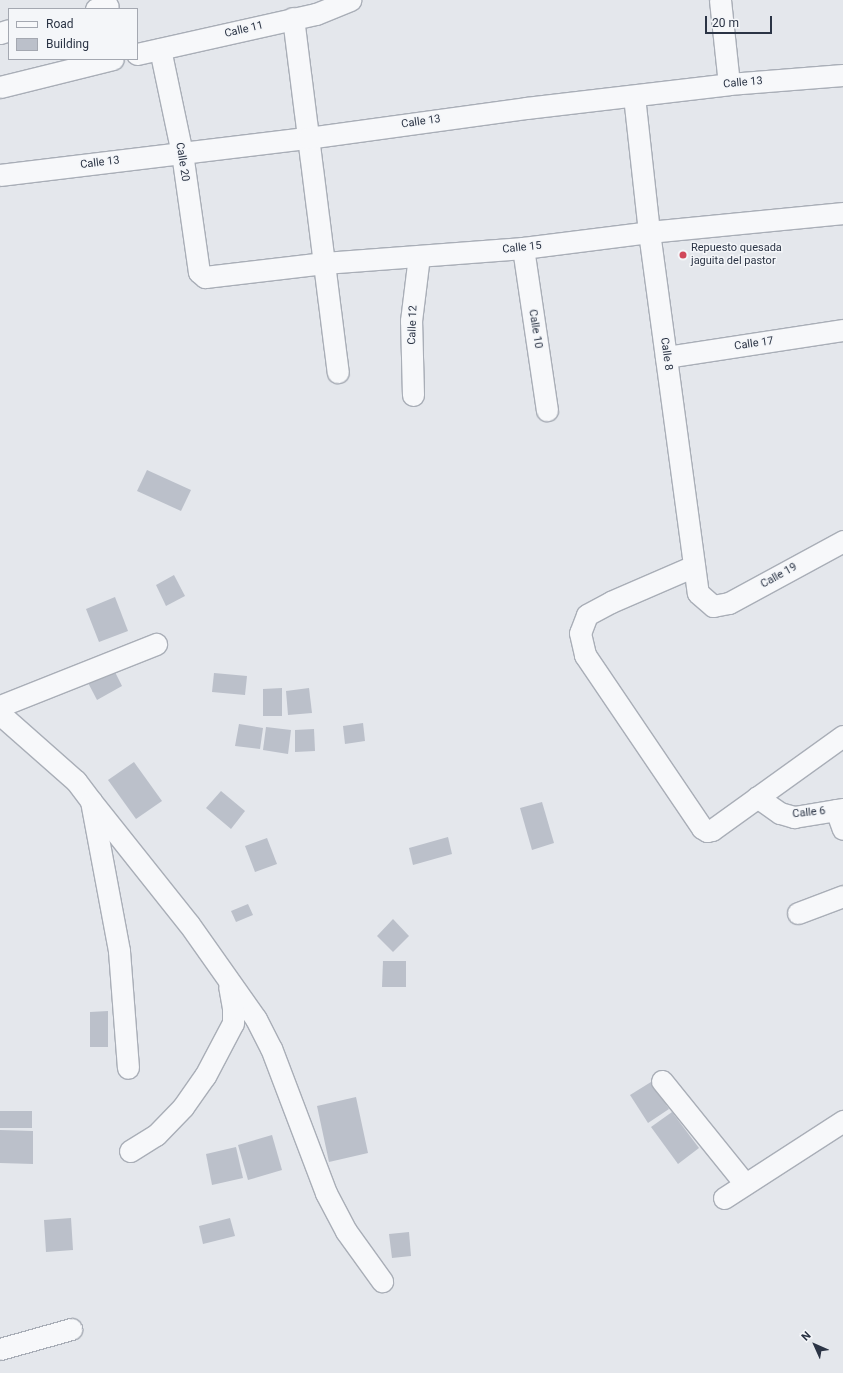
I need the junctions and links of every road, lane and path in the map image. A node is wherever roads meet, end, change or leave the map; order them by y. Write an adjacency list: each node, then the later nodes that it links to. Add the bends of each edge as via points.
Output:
1 (350, 0): 3 (street, Calle 11, via 316,14)
2 (720, 0): 8 (street)
3 (293, 18): 4 (street, Calle 11); 11 (street)
4 (160, 49): 5 (street, Calle 11); 12 (street, Calle 20)
5 (138, 54)
6 (109, 60): 9 (street)
7 (843, 75): 8 (street, Calle 13)
8 (729, 84): 10 (street, Calle 13)
9 (0, 87)
10 (634, 96): 11 (street, Calle 13); 15 (street, Calle 8)
11 (308, 138): 12 (street, Calle 13); 18 (street)
12 (182, 153): 13 (street, Calle 13); 19 (street, Calle 20, via 199,272)
13 (0, 175)
14 (843, 213): 15 (street, Calle 15)
15 (649, 232): 16 (street, Calle 15); 21 (street, Calle 8)
16 (523, 248): 17 (street, Calle 15); 24 (street, Calle 10)
17 (419, 256): 18 (street, Calle 15); 23 (street, Calle 12, via 411,321)
18 (324, 263): 19 (street, Calle 15, via 205,277); 22 (street)
19 (202, 275)
20 (843, 330): 21 (street, Calle 17)
21 (666, 357): 26 (street, Calle 8)
22 (338, 372)
23 (412, 395)
24 (547, 410)
25 (843, 541): 27 (street, Calle 19, via 729,604)
26 (694, 566): 27 (street, Calle 8, via 698,593); 32 (street, via 587,615 580,633 585,655 702,828 712,830)
27 (713, 606)
28 (156, 644): 29 (street)
29 (0, 706)
30 (0, 714): 33 (street, via 76,781)
31 (843, 736): 32 (street)
32 (757, 797): 34 (street, Calle 6, via 780,813 794,817)
33 (91, 801): 37 (street, via 189,924); 38 (street, via 119,951)
34 (841, 816)
35 (843, 896): 36 (street)
36 (798, 913)
37 (226, 975): 41 (street, via 234,1008 233,1023 226,1039 205,1076 182,1107 156,1135); 44 (street, via 256,1019 271,1048 326,1193 342,1225)
38 (128, 1068)
39 (662, 1081): 42 (street)
40 (843, 1121): 42 (street)
41 (130, 1151)
42 (745, 1184): 43 (street)
43 (724, 1198)
44 (382, 1281)
45 (71, 1329): 46 (street)
46 (0, 1349)

